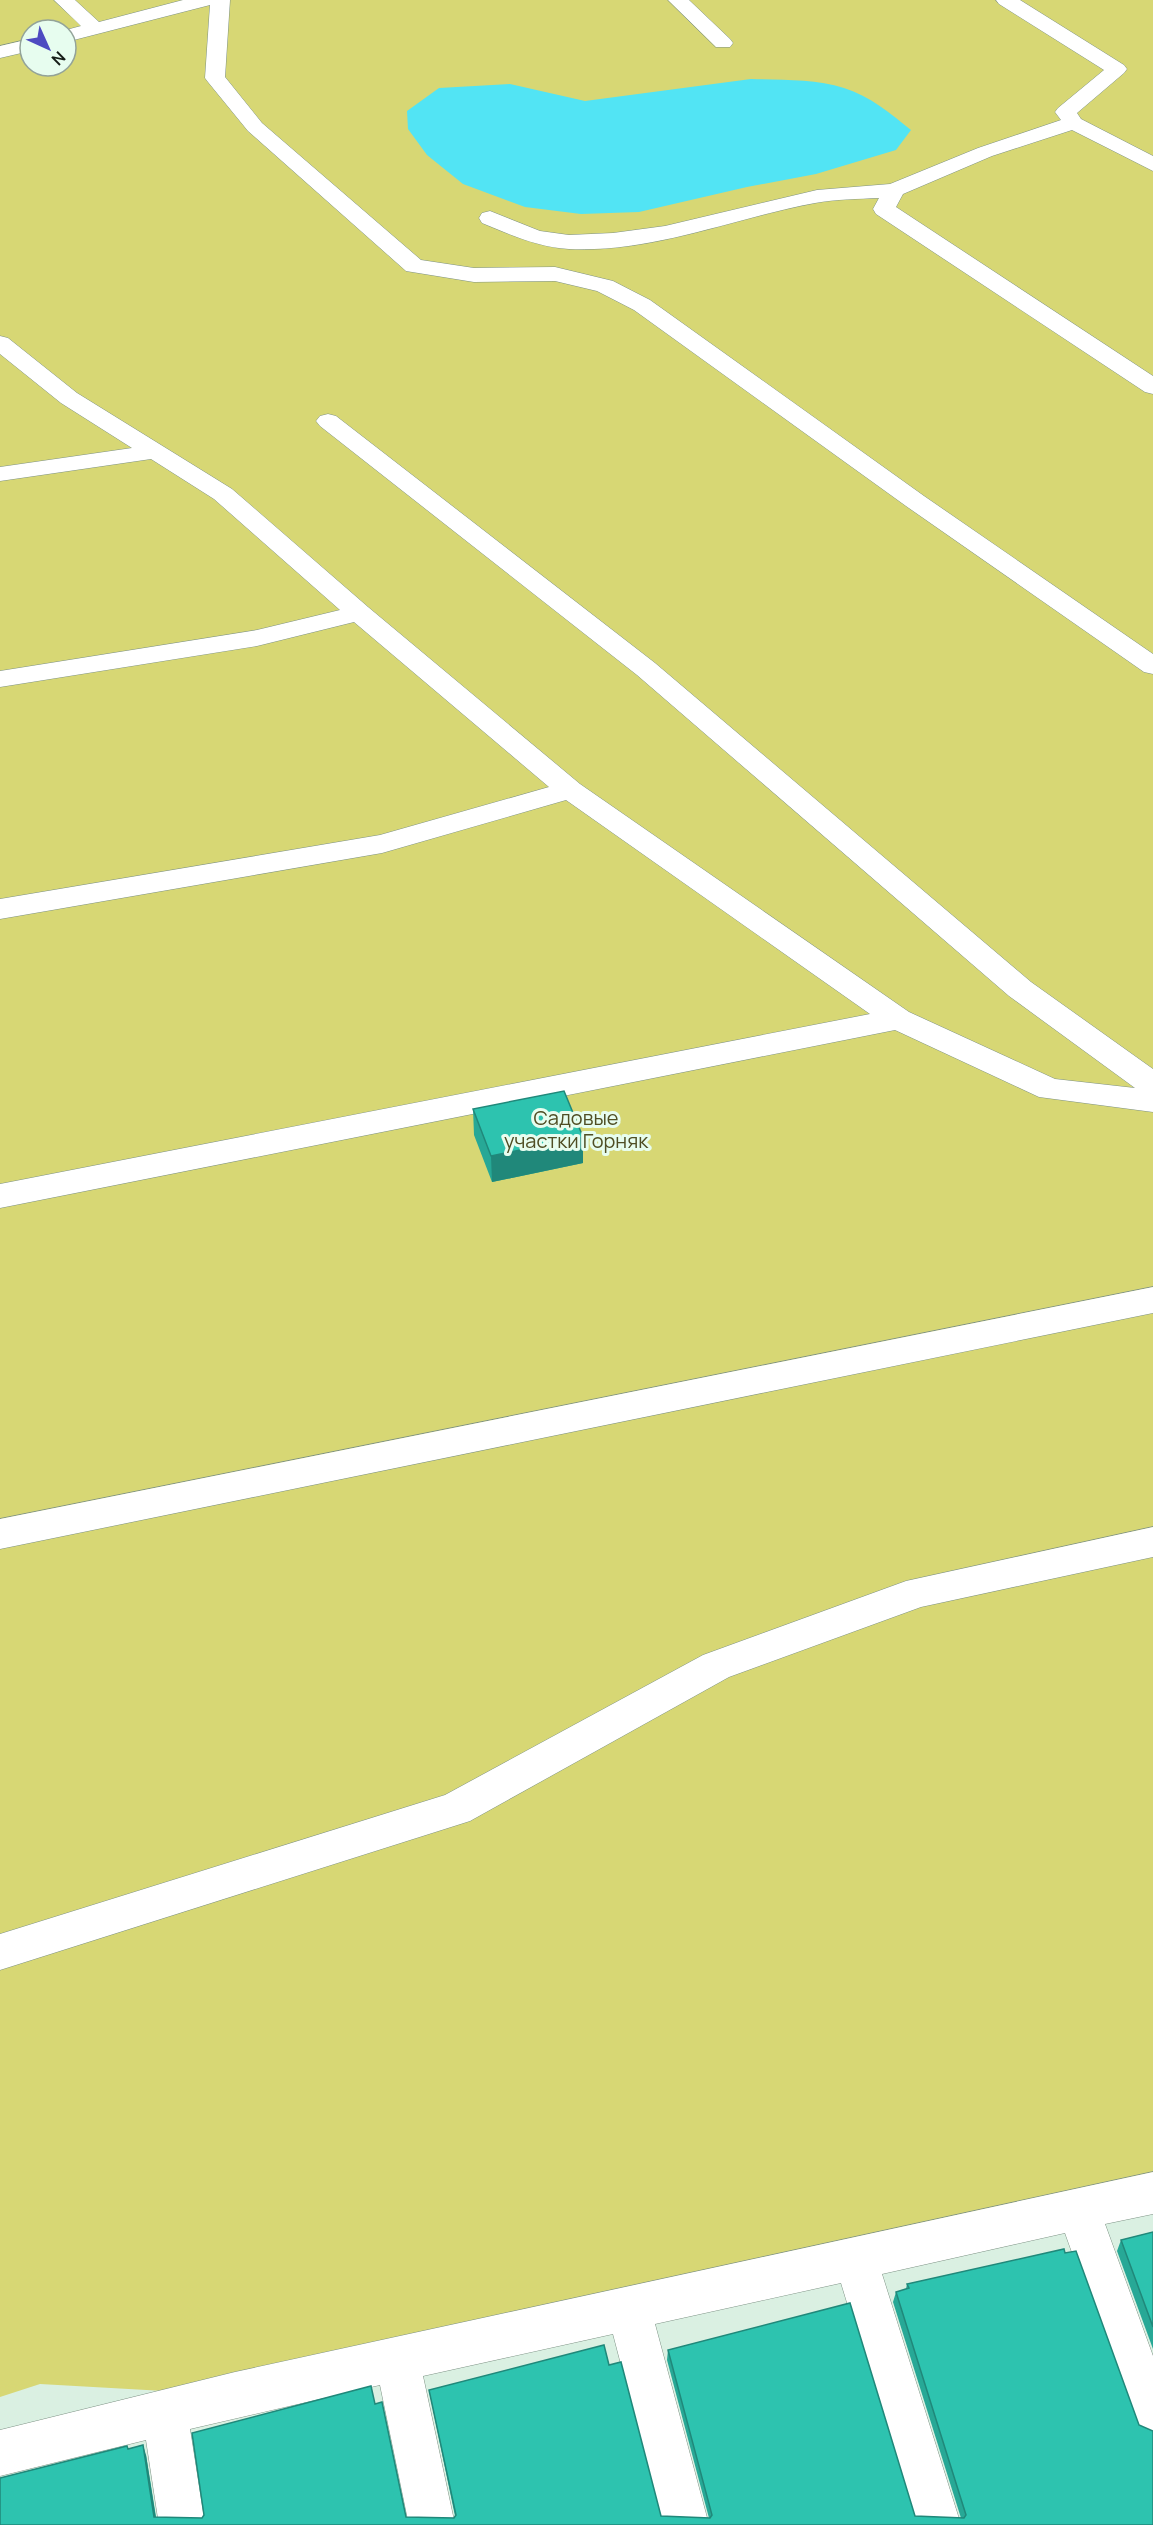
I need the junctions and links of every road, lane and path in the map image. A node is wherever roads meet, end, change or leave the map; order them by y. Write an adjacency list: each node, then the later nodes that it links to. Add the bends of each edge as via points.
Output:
1 (64, 0): 6 (lane)
2 (206, 0): 6 (lane)
3 (220, 0): 21 (lane, via 215,78 255,127 414,266 474,274 555,274 605,286 642,305)
4 (678, 0): 8 (lane)
5 (1006, 0): 11 (lane, via 1117,69 1065,112)
6 (94, 28): 7 (lane)
7 (78, 33)
8 (723, 43)
9 (18, 48): 10 (lane)
10 (0, 52)
11 (1074, 123): 12 (lane); 13 (lane, via 985,152)
12 (1153, 165)
13 (894, 190): 14 (lane, via 817,196 664,233 613,240 569,242 535,237); 16 (lane, via 884,209)
14 (490, 218)
15 (0, 343): 18 (lane, via 69,398)
16 (1153, 387)
17 (328, 421): 26 (lane, via 646,669 1020,989)
18 (152, 452): 19 (lane); 20 (lane, via 223,494)
19 (0, 474)
20 (359, 613): 22 (lane, via 257,638); 23 (lane)
21 (1153, 666)
22 (0, 679)
23 (570, 790): 24 (lane, via 382,844); 25 (lane)
24 (0, 909)
25 (898, 1019): 27 (lane, via 1050,1089); 28 (lane)
26 (1153, 1085)
27 (1153, 1101)
28 (0, 1196)
29 (1153, 1300): 30 (lane)
30 (0, 1534)
31 (1153, 1542): 32 (lane, via 919,1592 716,1666 456,1809)
32 (0, 1952)
33 (1153, 2193): 34 (lane)
34 (1077, 2210): 35 (lane); 39 (lane)
35 (855, 2259): 36 (lane); 44 (lane)
36 (629, 2308): 37 (lane); 43 (lane)
37 (397, 2359): 38 (lane); 42 (lane)
38 (165, 2413): 40 (lane); 41 (lane)
39 (1153, 2418)
40 (0, 2453)
41 (182, 2525)
42 (432, 2525)
43 (686, 2525)
44 (938, 2525)

